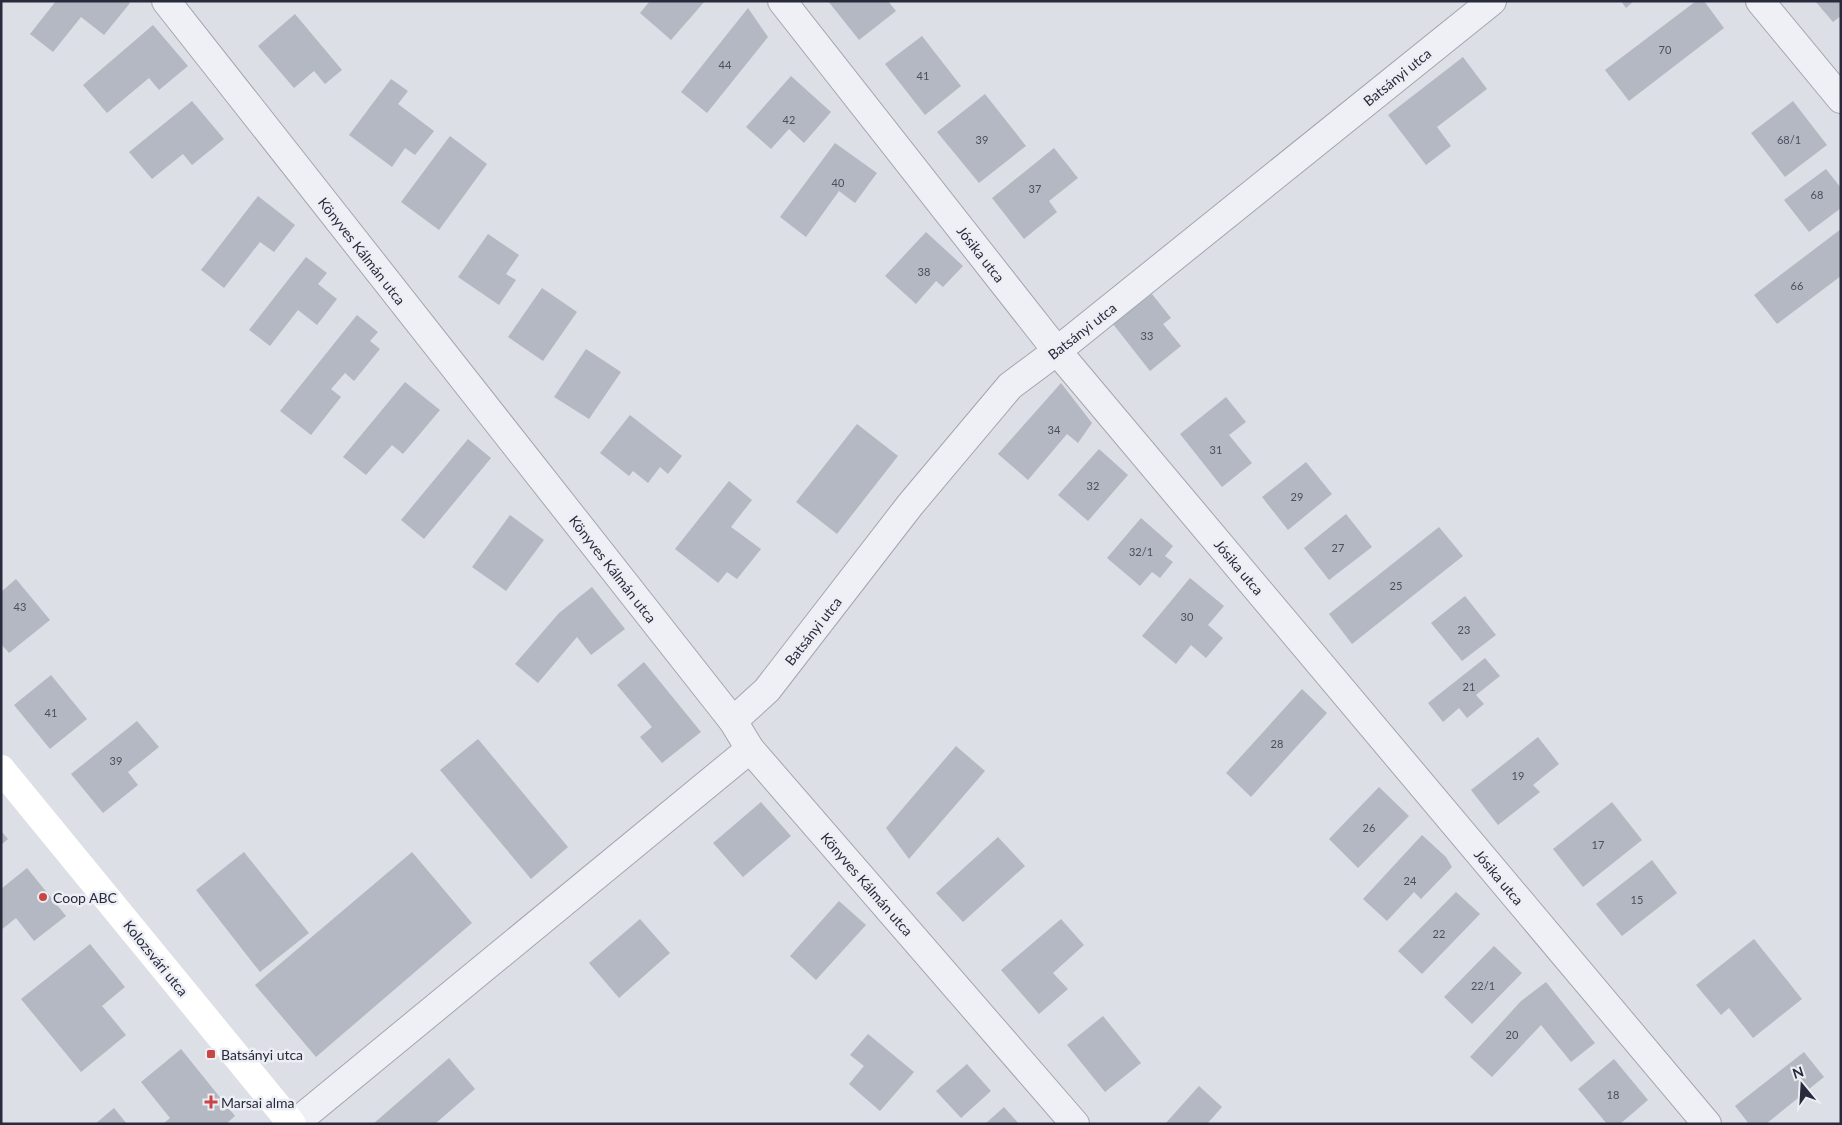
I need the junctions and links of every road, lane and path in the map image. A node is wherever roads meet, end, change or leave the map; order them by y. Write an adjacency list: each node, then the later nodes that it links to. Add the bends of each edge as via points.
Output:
1 (166, 1): 7 (street, Könyves Kálmán utca)
2 (782, 1): 6 (street, Jósika utca)
3 (1492, 1): 6 (street, Batsányi utca)
4 (1760, 1): 5 (street)
5 (1841, 99)
6 (1057, 351): 7 (street, Batsányi utca, via 1010,386 910,505 767,690); 12 (street, Jósika utca)
7 (733, 721): 8 (street, Könyves Kálmán utca)
8 (750, 749): 10 (street); 11 (street, Könyves Kálmán utca)
9 (1, 770): 10 (street, Kolozsvári utca)
10 (293, 1124)
11 (1075, 1124)
12 (1707, 1124)

